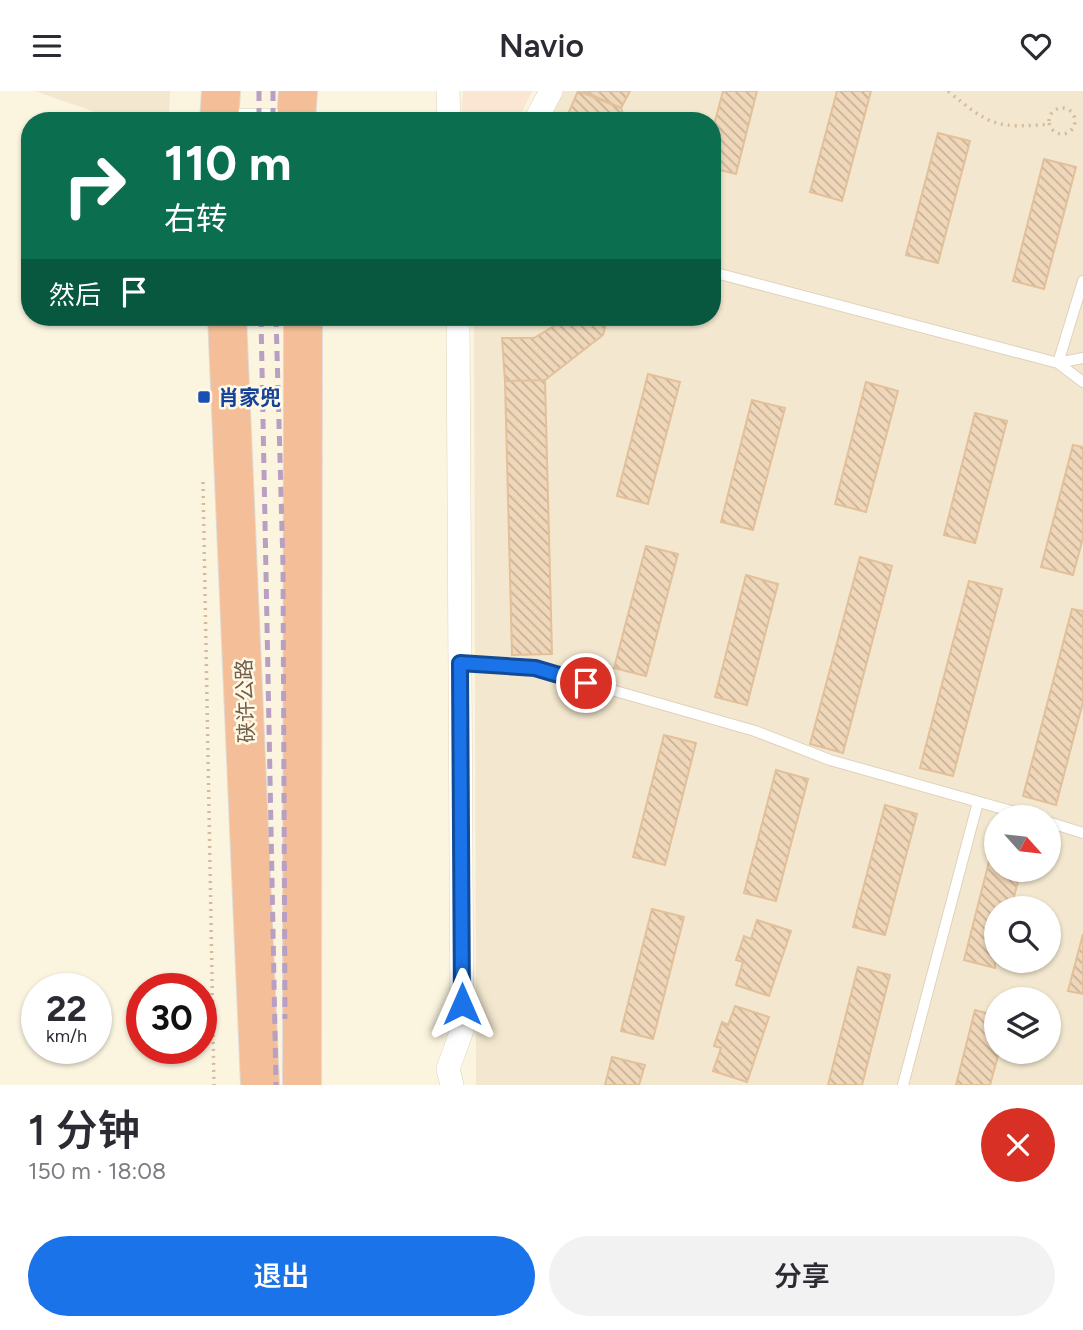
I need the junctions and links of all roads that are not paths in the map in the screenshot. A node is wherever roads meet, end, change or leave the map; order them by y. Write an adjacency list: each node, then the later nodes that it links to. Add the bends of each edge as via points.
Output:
1 (221, 91): 5 (highway)
2 (298, 91): 6 (highway)
3 (448, 91): 7 (street)
4 (551, 91): 8 (street)
5 (220, 112)
6 (297, 112)
7 (449, 112)
8 (540, 112)
9 (721, 274): 15 (lane)
10 (1083, 281): 15 (lane)
11 (227, 326): 22 (highway, 硖许公路)
12 (303, 326): 23 (highway)
13 (458, 326): 17 (street)
14 (1083, 358): 15 (lane)
15 (1058, 363): 16 (lane)
16 (1083, 382)
17 (460, 663): 18 (lane, via 535,668); 24 (street, via 463,1030 448,1069)
18 (978, 802): 19 (lane); 25 (lane)
19 (989, 805)
20 (1061, 826): 21 (lane)
21 (1083, 833)
22 (261, 1085)
23 (302, 1085)
24 (452, 1085)
25 (903, 1085)

